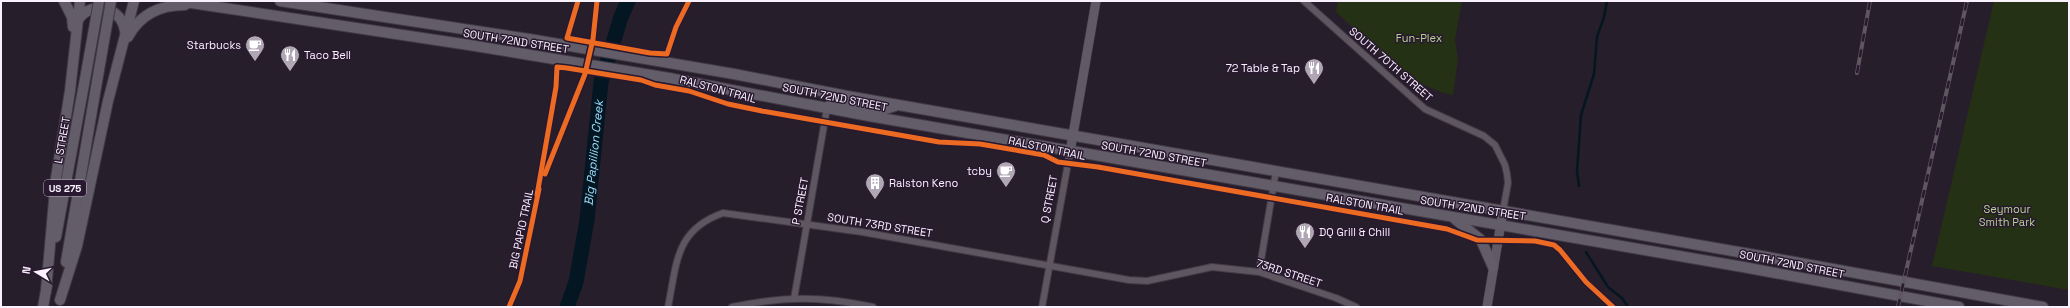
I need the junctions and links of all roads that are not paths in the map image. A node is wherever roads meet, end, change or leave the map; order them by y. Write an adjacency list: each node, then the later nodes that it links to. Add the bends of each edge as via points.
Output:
1 (64, 1): 13 (main road, via 72,17)
2 (80, 1): 11 (main road)
3 (99, 1): 28 (main road, L STREET / US 275, bridge)
4 (112, 1): 30 (main road, US 275, bridge)
5 (134, 1): 12 (main road)
6 (178, 1): 10 (main road, SOUTH 72ND STREET)
7 (280, 1): 15 (main road, SOUTH 72ND STREET, via 648,59)
8 (1096, 1): 17 (main road, Q STREET)
9 (1304, 1): 21 (street, SOUTH 70TH STREET, via 1425,109 1484,136 1495,145 1507,174)
10 (211, 6): 14 (main road, via 170,5 149,13 131,30); 16 (main road, SOUTH 72ND STREET, via 643,74)
11 (77, 21): 12 (main road, via 84,12 103,7 114,11 122,19); 13 (main road)
12 (126, 33): 14 (main road)
13 (75, 40): 28 (main road, via 68,110 56,178)
14 (121, 49): 30 (main road, via 77,246)
15 (899, 106): 16 (main road, via 882,110 836,103); 17 (main road, SOUTH 72ND STREET)
16 (827, 108): 18 (main road, SOUTH 72ND STREET); 23 (street, P STREET)
17 (1073, 136): 18 (main road, Q STREET); 19 (main road, SOUTH 72ND STREET)
18 (1070, 152): 20 (main road, SOUTH 72ND STREET); 25 (street, Q STREET)
19 (1276, 171): 20 (street); 21 (main road, SOUTH 72ND STREET)
20 (1273, 186): 22 (main road, SOUTH 72ND STREET); 27 (street)
21 (1503, 211): 24 (main road); 39 (main road, SOUTH 72ND STREET)
22 (1452, 217): 24 (main road, SOUTH 72ND STREET); 26 (main road, via 1474,232)
23 (806, 224): 25 (street, SOUTH 73RD STREET, via 942,245); 29 (street, P STREET); 32 (street, SOUTH 73RD STREET, via 723,213 707,218 684,240 678,256)
24 (1500, 226): 26 (main road); 38 (main road, SOUTH 72ND STREET, via 1735,265)
25 (1049, 266): 27 (street, 73RD STREET, via 1147,281 1212,267); 35 (street, Q STREET)
26 (1493, 267): 37 (main road)
27 (1259, 272): 36 (street, 73RD STREET)
28 (46, 291): 31 (main road, L STREET / US 275)
29 (794, 299): 33 (street); 34 (street, via 825,298)
30 (59, 303)
31 (43, 307)
32 (668, 307)
33 (732, 307)
34 (873, 307)
35 (1042, 307)
36 (1356, 307)
37 (1487, 307)
38 (1959, 307)
39 (2043, 307)

